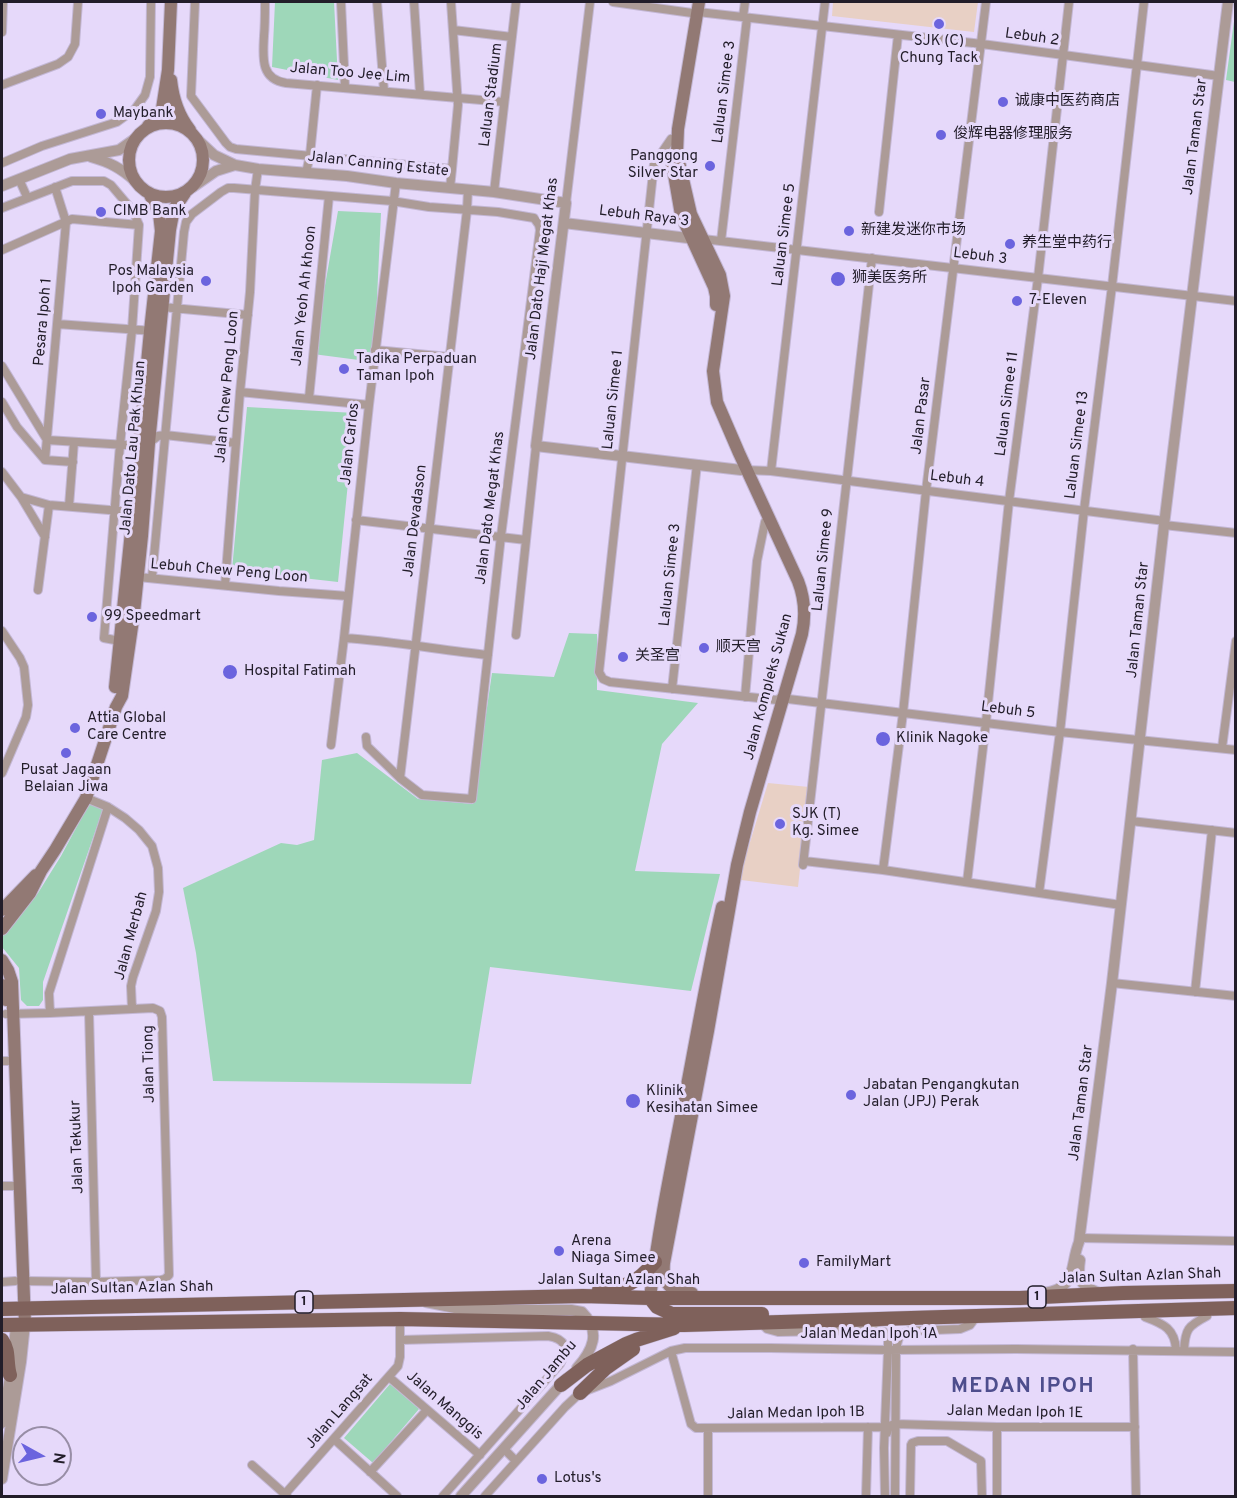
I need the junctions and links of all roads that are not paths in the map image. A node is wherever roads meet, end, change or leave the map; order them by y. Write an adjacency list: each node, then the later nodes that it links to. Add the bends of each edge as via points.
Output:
1 (78, 2): 33 (street, via 75,44 68,57)
2 (151, 2): 45 (street, via 150,77 145,95 135,109 117,122)
3 (171, 2): 31 (main road)
4 (195, 2): 43 (street, via 190,91 193,101 230,147)
5 (265, 2): 34 (street, Jalan Too Jee Lim, via 263,62 268,73 280,82)
6 (341, 2): 35 (street)
7 (377, 2): 36 (street)
8 (414, 2): 37 (street)
9 (451, 2): 24 (street)
10 (516, 2): 27 (street, Laluan Stadium)
11 (590, 2): 64 (street, Jalan Dato Haji Megat Khas)
12 (613, 2): 19 (street, Lebuh 2)
13 (745, 2): 22 (street, Laluan Simee 3)
14 (825, 2): 23 (street, Laluan Simee 5)
15 (986, 2): 28 (street, Jalan Pasar)
16 (1069, 2): 29 (street, Laluan Simee 11)
17 (1144, 2): 30 (street, Laluan Simee 13)
18 (1228, 2): 32 (street, Jalan Taman Star)
19 (674, 6): 20 (street, Lebuh 2)
20 (696, 7): 22 (street, Lebuh 2); 42 (main road, Jalan Kompleks Sukan); 72 (main road, Jalan Kompleks Sukan, via 677,153)
21 (2, 8): 25 (street)
22 (745, 17): 23 (street, Lebuh 2); 73 (street, Laluan Simee 3)
23 (823, 26): 26 (street, Lebuh 2); 75 (street, Laluan Simee 5)
24 (453, 30): 27 (street); 38 (street)
25 (2, 32)
26 (898, 35): 28 (street, Lebuh 2); 67 (street)
27 (512, 37): 39 (street, Laluan Stadium)
28 (982, 44): 29 (street, Lebuh 2); 77 (street, Jalan Pasar)
29 (1063, 55): 30 (street, Lebuh 2); 78 (street, Laluan Simee 11)
30 (1136, 64): 32 (street, Lebuh 2); 79 (street, Laluan Simee 13)
31 (168, 70): 40 (main road, via 162,109); 41 (main road, via 173,98 184,123)
32 (1219, 75): 80 (street, Jalan Taman Star)
33 (2, 85)
34 (317, 85): 35 (street, Jalan Too Jee Lim); 43 (street)
35 (345, 87): 36 (street, Jalan Too Jee Lim)
36 (384, 91): 37 (street, Jalan Too Jee Lim)
37 (420, 94): 38 (street, Jalan Too Jee Lim)
38 (457, 97): 39 (street, Jalan Too Jee Lim); 48 (street)
39 (504, 102): 59 (street, Laluan Stadium)
40 (140, 134): 41 (main road, via 152,125 174,123); 44 (street, via 118,150); 51 (main road, via 129,159)
41 (196, 137): 46 (street, via 214,155); 57 (main road, via 204,165)
42 (671, 140): 71 (street, Laluan Simee 1, via 654,164); 72 (main road, Jalan Kompleks Sukan, via 679,205 685,226)
43 (310, 155): 48 (street); 49 (street)
44 (88, 157): 50 (street, via 70,159); 51 (street, via 118,167)
45 (2, 163)
46 (234, 165): 47 (street, Jalan Canning Estate); 57 (street, via 216,171)
47 (258, 169): 49 (street, Jalan Canning Estate); 58 (street, Jalan Chew Peng Loon)
48 (452, 169): 55 (street)
49 (306, 173): 52 (street, Jalan Canning Estate)
50 (19, 179): 53 (street); 62 (street)
51 (135, 181): 60 (main road)
52 (396, 183): 55 (street, Jalan Canning Estate); 63 (street, Jalan Carlos)
53 (2, 186)
54 (55, 187): 62 (street); 68 (street, Pesara Ipoh 1); 70 (street, via 73,180 108,182 133,211)
55 (450, 188): 56 (street, Jalan Canning Estate)
56 (468, 189): 59 (street, Jalan Canning Estate); 66 (street, Jalan Devadason)
57 (189, 190): 60 (main road, via 174,198); 82 (main road, Jalan Dato Lau Pak Khuan, via 174,209)
58 (255, 190): 61 (street); 83 (street, via 228,188 186,222); 84 (street, Jalan Chew Peng Loon)
59 (494, 192): 64 (street, Jalan Canning Estate)
60 (150, 195): 87 (main road, Jalan Dato Lau Pak Khuan, via 159,213 161,231)
61 (329, 196): 63 (street); 92 (street, Jalan Yeoh Ah khoon)
62 (27, 197): 65 (street)
63 (392, 201): 66 (street); 88 (street, Jalan Carlos)
64 (566, 202): 69 (street, Jalan Dato Haji Megat Khas)
65 (2, 208)
66 (467, 210): 89 (street, Jalan Devadason); 124 (street, Jalan Dato Megat Khas, via 530,217 537,221 540,230)
67 (879, 212)
68 (66, 222): 70 (street, via 77,219); 74 (street); 85 (street, Pesara Ipoh 1)
69 (564, 223): 71 (street, Lebuh Raya 3); 101 (street, Jalan Dato Haji Megat Khas)
70 (139, 225): 86 (street)
71 (646, 233): 72 (street, Lebuh Raya 3); 102 (street, Laluan Simee 1)
72 (697, 239): 73 (street, Lebuh Raya 3); 106 (main road, Jalan Kompleks Sukan, via 720,275 724,296 713,371 715,392)
73 (721, 241): 75 (street, Lebuh 3)
74 (2, 250)
75 (796, 250): 76 (street, Lebuh 3); 107 (street, Laluan Simee 5)
76 (872, 258): 77 (street, Lebuh 3); 109 (street, Laluan Simee 9)
77 (954, 268): 78 (street, Lebuh 3); 110 (street, Jalan Pasar)
78 (1038, 278): 79 (street, Lebuh 3); 112 (street, Laluan Simee 11)
79 (1112, 286): 80 (street, Lebuh 3); 115 (street, Laluan Simee 13)
80 (1191, 296): 81 (street, Lebuh 3); 120 (street, Jalan Taman Star)
81 (1236, 302)
82 (162, 307): 83 (street); 87 (street, via 158,328); 97 (main road, Jalan Dato Lau Pak Khuan)
83 (177, 309): 84 (street); 95 (street)
84 (248, 315): 91 (street, Jalan Chew Peng Loon)
85 (57, 324): 86 (street); 96 (street, Pesara Ipoh 1)
86 (132, 330): 87 (street); 100 (street)
87 (150, 331): 97 (main road, Jalan Dato Lau Pak Khuan)
88 (375, 350): 89 (street); 94 (street, Jalan Carlos)
89 (449, 357): 121 (street, Jalan Devadason)
90 (2, 366): 96 (street)
91 (240, 392): 92 (street); 99 (street, Jalan Chew Peng Loon)
92 (309, 398): 94 (street)
93 (2, 402): 103 (street)
94 (369, 405): 118 (street, Jalan Carlos)
95 (165, 435): 97 (street); 99 (street); 128 (street)
96 (47, 440): 98 (street); 103 (street, Pesara Ipoh 1)
97 (146, 440): 100 (street); 117 (main road, Jalan Dato Lau Pak Khuan); 123 (main road, Jalan Dato Lau Pak Khuan)
98 (74, 442): 100 (street); 104 (street)
99 (236, 443): 129 (street, Jalan Chew Peng Loon)
100 (120, 445): 116 (street)
101 (536, 446): 102 (street, Lebuh 4); 126 (street, Jalan Dato Haji Megat Khas)
102 (622, 455): 105 (street, Lebuh 4); 140 (street, Laluan Simee 1)
103 (45, 460): 104 (street)
104 (73, 462): 114 (street)
105 (697, 464): 106 (street, Lebuh 4); 142 (street, Laluan Simee 3)
106 (743, 470): 107 (street, Lebuh 4); 119 (main road, Jalan Kompleks Sukan); 144 (main road, Jalan Kompleks Sukan, via 791,563 804,598 802,634)
107 (771, 471): 109 (street, Lebuh 4)
108 (2, 472): 111 (street)
109 (846, 481): 110 (street, Lebuh 4); 145 (street, Laluan Simee 9)
110 (927, 491): 112 (street, Lebuh 4); 147 (street, Jalan Pasar)
111 (21, 496): 113 (street); 125 (street)
112 (1009, 501): 115 (street, Lebuh 4); 148 (street, Laluan Simee 11)
113 (49, 505): 114 (street); 125 (street)
114 (69, 506): 116 (street)
115 (1084, 510): 120 (street, Lebuh 4); 149 (street, Laluan Simee 13)
116 (114, 511): 117 (street); 136 (street, via 104,638)
117 (133, 512): 123 (street, via 141,519); 132 (main road, Jalan Dato Lau Pak Khuan)
118 (356, 520): 121 (street); 131 (street, Jalan Carlos)
119 (765, 522): 143 (street, via 757,561); 144 (main road, Jalan Kompleks Sukan, via 796,588 801,615)
120 (1165, 523): 122 (street, Lebuh 4); 151 (street, Jalan Taman Star)
121 (429, 528): 124 (street); 138 (street, Jalan Devadason)
122 (1236, 533)
123 (142, 536): 127 (main road, Jalan Dato Lau Pak Khuan)
124 (501, 536): 126 (street); 139 (street, Jalan Dato Megat Khas)
125 (45, 537): 130 (street)
126 (526, 540): 134 (street, Jalan Dato Haji Megat Khas)
127 (138, 577): 128 (street, Lebuh Chew Peng Loon); 132 (street, Lebuh Chew Peng Loon, via 131,580); 146 (main road, Jalan Dato Lau Pak Khuan, via 122,696)
128 (152, 578): 129 (street, Lebuh Chew Peng Loon)
129 (225, 585): 131 (street, Lebuh Chew Peng Loon)
130 (38, 590)
131 (348, 596): 135 (street, Jalan Carlos)
132 (124, 600): 136 (main road, Jalan Dato Lau Pak Khuan)
133 (2, 631): 155 (street, via 24,667 28,705 26,717)
134 (516, 635)
135 (344, 638): 138 (street); 152 (street, Jalan Carlos)
136 (120, 640): 146 (main road, Jalan Dato Lau Pak Khuan)
137 (1236, 641): 141 (street)
138 (415, 645): 139 (street); 157 (street, Jalan Devadason)
139 (488, 655): 157 (street, Jalan Dato Megat Khas, via 472,799 422,795)
140 (599, 669): 142 (street, Lebuh 5, via 603,679 610,682)
141 (1233, 679): 153 (street)
142 (672, 689): 143 (street, Lebuh 5)
143 (745, 697): 144 (street, Lebuh 5)
144 (779, 699): 145 (street, Lebuh 5); 180 (main road, Jalan Kompleks Sukan, via 737,865); 185 (main road, Jalan Kompleks Sukan, via 733,855)
145 (821, 703): 147 (street, Lebuh 5); 163 (street, Laluan Simee 9, via 803,863)
146 (117, 707): 158 (main road, Jalan Dato Lau Pak Khuan)
147 (903, 713): 148 (street, Lebuh 5); 163 (street, Jalan Pasar)
148 (986, 722): 149 (street, Lebuh 5); 165 (street, Laluan Simee 11)
149 (1060, 732): 151 (street, Lebuh 5); 167 (street, Laluan Simee 13)
150 (366, 737): 157 (street, via 367,746)
151 (1141, 740): 153 (street, Lebuh 5); 160 (street, Jalan Taman Star)
152 (331, 745)
153 (1222, 748): 154 (street, Lebuh 5)
154 (1236, 750)
155 (4, 759): 156 (street)
156 (2, 773)
157 (400, 778)
158 (86, 798): 159 (street, Jalan Merbah); 164 (main road, Jalan Dato Lau Pak Khuan)
159 (108, 807): 179 (street, Jalan Merbah, via 139,830 152,846 158,868 156,910 133,977); 183 (street, via 49,993)
160 (1131, 821): 161 (street); 168 (street, Jalan Taman Star)
161 (1212, 830): 162 (street); 176 (street)
162 (1236, 833)
163 (883, 870): 165 (street)
164 (41, 871): 166 (main road, Jalan Dato Lau Pak Khuan); 171 (main road, Jalan Dato Lau Pak Khuan, via 30,893)
165 (967, 882): 167 (street)
166 (22, 888): 169 (main road, Jalan Dato Lau Pak Khuan); 170 (main road)
167 (1039, 893): 168 (street)
168 (1121, 905): 175 (street, Jalan Taman Star)
169 (2, 909)
170 (2, 920)
171 (2, 929)
172 (2, 960): 174 (main road, via 8,970)
173 (2, 974): 178 (main road)
174 (7, 983): 178 (main road); 182 (main road)
175 (1112, 983): 176 (street); 189 (street, Jalan Taman Star)
176 (1195, 992): 177 (street)
177 (1236, 996)
178 (6, 1000): 182 (main road)
179 (132, 1009): 181 (street, Jalan Tiong); 194 (street, Jalan Tiong, via 157,1009 162,1013 170,1271 161,1280)
180 (711, 1011): 185 (main road, via 704,1015); 186 (main road, Jalan Kompleks Sukan)
181 (89, 1012): 183 (street, Jalan Tiong); 194 (street, Jalan Tekukur)
182 (10, 1013): 183 (street, Jalan Tiong); 184 (main road)
183 (50, 1013)
184 (8, 1061): 188 (main road, via 14,1148)
185 (691, 1062): 187 (main road, Jalan Kompleks Sukan)
186 (692, 1114): 187 (main road, via 680,1153); 200 (main road, Jalan Kompleks Sukan, via 664,1269 672,1289)
187 (672, 1160): 191 (main road, Jalan Kompleks Sukan)
188 (11, 1186): 193 (main road)
189 (1079, 1240): 190 (street); 196 (street, Jalan Taman Star, via 1079,1278 1085,1287); 201 (street, Jalan Taman Star, via 1066,1284 1055,1291)
190 (1236, 1241)
191 (655, 1262): 197 (main road, via 632,1283); 199 (main road, Jalan Kompleks Sukan)
192 (2, 1281): 193 (street)
193 (19, 1281): 194 (street); 203 (main road)
194 (96, 1282)
195 (1236, 1291): 196 (main road, Jalan Sultan Azlan Shah / 1)
196 (1099, 1293): 201 (main road, Jalan Sultan Azlan Shah / 1)
197 (583, 1296): 199 (main road, Jalan Sultan Azlan Shah / 1); 202 (main road, Jalan Sultan Azlan Shah / 1)
198 (1236, 1296): 201 (main road)
199 (651, 1298): 200 (main road, Jalan Sultan Azlan Shah / 1); 211 (main road, via 653,1304 672,1314 821,1313)
200 (708, 1298): 201 (main road, Jalan Sultan Azlan Shah / 1)
201 (1020, 1298)
202 (417, 1300): 203 (main road, Jalan Sultan Azlan Shah / 1); 214 (street, via 465,1310 571,1310 582,1312)
203 (14, 1308): 213 (main road)
204 (1236, 1308): 205 (main road, 1)
205 (1064, 1313): 208 (main road, 1); 209 (main road, via 1082,1320)
206 (1207, 1316): 207 (main road); 209 (main road); 223 (street, via 1189,1327)
207 (1236, 1316)
208 (976, 1317): 211 (main road, 1); 221 (street, via 960,1329 904,1332)
209 (1145, 1317): 223 (street, via 1172,1333)
210 (400, 1319): 213 (main road, 1); 214 (main road, 1); 219 (street, Jalan Langsat)
211 (840, 1320): 212 (main road, 1)
212 (761, 1323): 216 (main road, 1); 221 (street, via 778,1332 876,1330 884,1332)
213 (20, 1324): 215 (main road, 1); 225 (street); 244 (street, via 21,1362)
214 (591, 1324): 216 (main road, 1); 227 (street, Jalan Jambu, via 593,1342 588,1355)
215 (2, 1325)
216 (684, 1325): 217 (main road)
217 (652, 1335): 227 (main road, via 603,1356); 228 (main road, via 606,1368)
218 (2, 1340): 225 (main road, via 8,1350)
219 (400, 1340): 226 (street, Jalan Langsat, via 399,1362); 240 (street, Jalan Jambu, via 548,1336 562,1342 565,1350 560,1364)
220 (1133, 1349): 221 (street, Jalan Medan Ipoh 1A); 223 (street, Jalan Medan Ipoh 1A); 235 (street)
221 (892, 1350): 222 (street, Jalan Medan Ipoh 1A); 231 (street); 232 (street)
222 (671, 1351): 228 (street, Jalan Medan Ipoh 1A); 236 (street, via 691,1424)
223 (1180, 1351): 224 (street, Jalan Medan Ipoh 1A)
224 (1236, 1352)
225 (10, 1375): 230 (street)
226 (389, 1377): 229 (street, Jalan Manggis); 237 (street, Jalan Langsat)
227 (561, 1385): 239 (street, Jalan Jambu)
228 (580, 1393): 241 (street, Jalan Medan Ipoh 1A)
229 (428, 1410): 240 (street, Jalan Manggis); 243 (street)
230 (2, 1423)
231 (895, 1424): 234 (street, Jalan Medan Ipoh 1E); 238 (street, via 888,1426); 253 (street)
232 (885, 1426): 233 (street, Jalan Medan Ipoh 1B); 238 (street)
233 (868, 1427): 236 (street, Jalan Medan Ipoh 1B); 251 (street)
234 (997, 1427): 235 (street, Jalan Medan Ipoh 1E); 256 (street)
235 (1135, 1427): 257 (street)
236 (708, 1428): 250 (street)
237 (334, 1439): 243 (street); 245 (street, Jalan Langsat)
238 (884, 1448): 252 (street)
239 (504, 1449): 241 (street); 248 (street, Jalan Jambu)
240 (480, 1455): 247 (street, Jalan Jambu)
241 (516, 1461): 249 (street, Jalan Medan Ipoh 1A)
242 (252, 1465): 245 (street)
243 (370, 1472): 246 (street)
244 (2, 1479)
245 (286, 1495)
246 (397, 1497)
247 (443, 1497)
248 (461, 1497)
249 (485, 1497)
250 (708, 1497)
251 (866, 1497)
252 (885, 1497)
253 (895, 1497)
254 (910, 1497): 255 (street, via 912,1443 945,1440 981,1461)
255 (982, 1497)
256 (997, 1497)
257 (1136, 1497)

